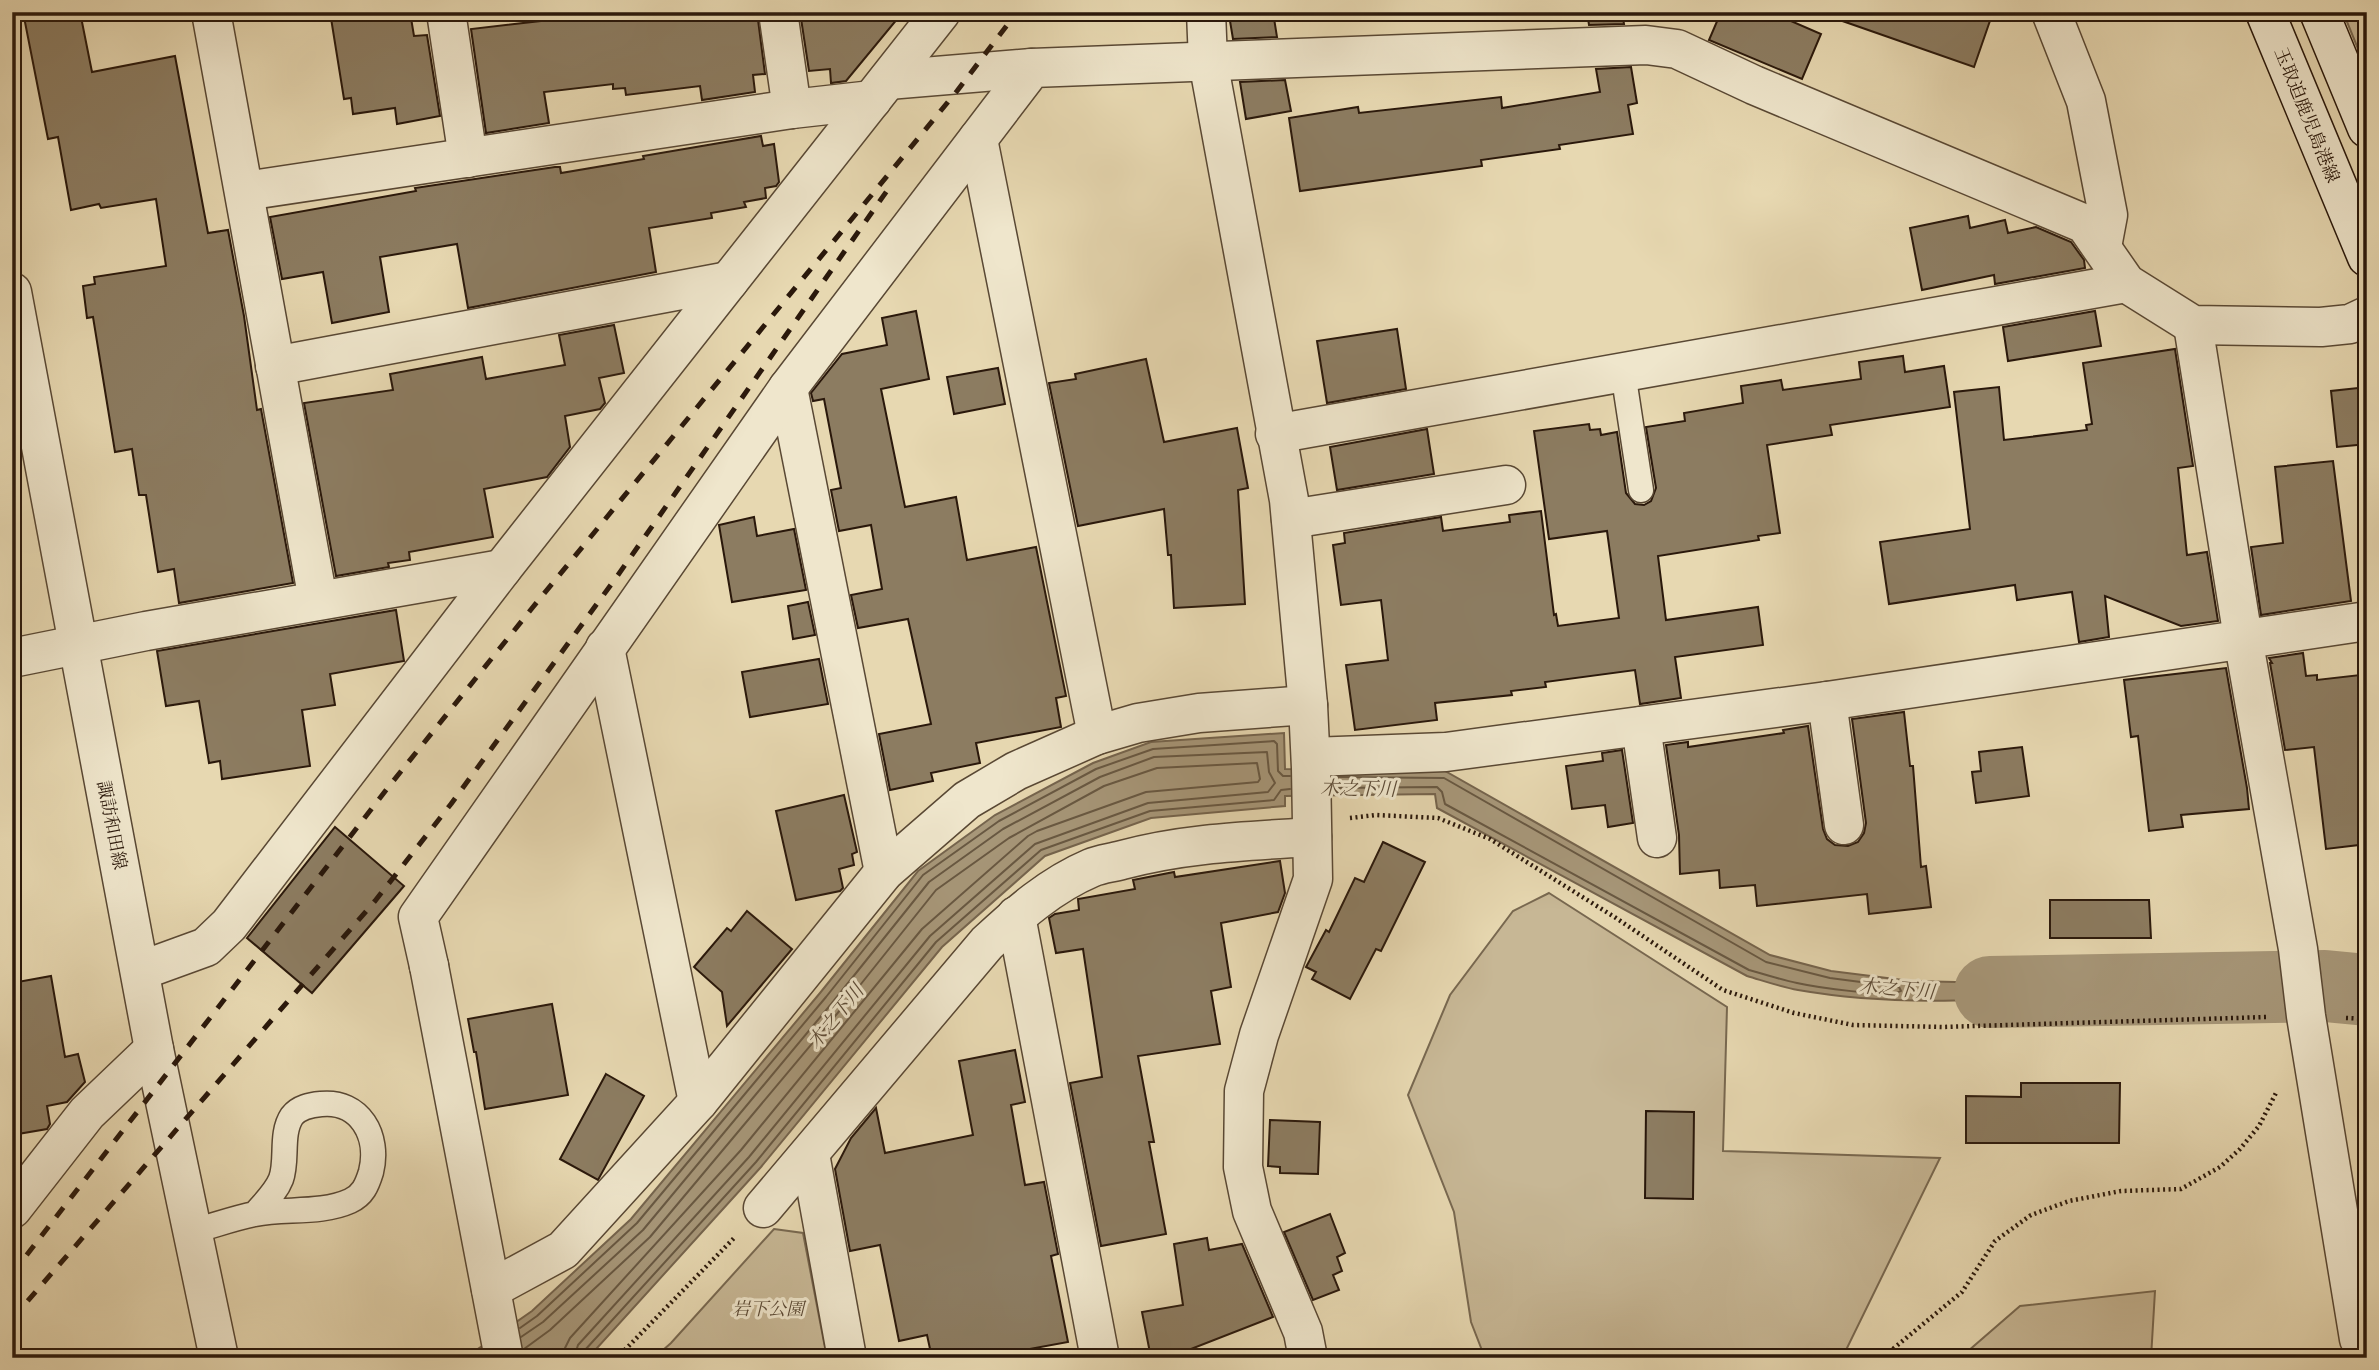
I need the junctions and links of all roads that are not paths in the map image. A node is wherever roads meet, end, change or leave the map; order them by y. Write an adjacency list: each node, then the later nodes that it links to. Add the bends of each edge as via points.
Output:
1 (211, 12): 16 (street)
2 (446, 12): 15 (street)
3 (778, 12): 12 (street)
4 (941, 12): 11 (street)
5 (1206, 12): 9 (street)
6 (2051, 12): 17 (street, via 2087,101 2108,215)
7 (2265, 12): 18 (street, 玉取迫鹿児島港線)
8 (2325, 27): 13 (street)
9 (1208, 61): 10 (street); 17 (street, via 1646,45 1677,49 2085,224); 27 (street)
10 (1032, 68): 11 (street); 14 (street)
11 (880, 90): 12 (street); 19 (street)
12 (792, 109): 15 (street)
13 (2367, 128)
14 (978, 139): 26 (street); 41 (street)
15 (468, 158): 16 (street)
16 (245, 191): 24 (street)
17 (2102, 247): 20 (street)
18 (2367, 257)
19 (729, 281): 24 (street); 31 (street)
20 (2126, 283): 23 (street); 25 (street)
21 (12, 292): 35 (street, 諏訪和田線)
22 (2367, 316): 23 (street, via 2350,324 2321,327)
23 (2193, 326): 34 (street)
24 (275, 366): 32 (street)
25 (1623, 372): 27 (street); 29 (lane)
26 (788, 388): 36 (street); 46 (street)
27 (1275, 435): 30 (street)
28 (1506, 485): 30 (street)
29 (1641, 490)
30 (1291, 519): 39 (street)
31 (502, 569): 32 (street); 48 (street, via 229,925 206,947)
32 (318, 600): 35 (street)
33 (2367, 621): 34 (street)
34 (2243, 638): 38 (street); 57 (street, via 2300,961)
35 (79, 643): 37 (street); 48 (street, 諏訪和田線)
36 (605, 648): 50 (street); 56 (street, via 418,917)
37 (12, 658)
38 (1827, 701): 40 (street); 43 (street)
39 (1308, 705): 41 (street, via 1199,713); 42 (street)
40 (1642, 726): 42 (street, via 1446,752); 45 (street)
41 (1097, 735): 46 (street, via 1016,771 967,800)
42 (1311, 763): 44 (street)
43 (1844, 825)
44 (1312, 827): 47 (street, via 1148,853 1091,868); 62 (street, via 1313,879 1244,1091 1243,1167 1252,1211 1303,1332)
45 (1657, 838)
46 (884, 872): 50 (street)
47 (1016, 916): 51 (street, via 987,943); 61 (street)
48 (140, 971): 49 (street, 諏訪和田線)
49 (154, 1049): 53 (street, via 88,1113); 55 (street, 諏訪和田線)
50 (698, 1102): 56 (street, via 563,1250)
51 (810, 1154): 52 (street); 60 (street)
52 (763, 1208)
53 (12, 1209)
54 (255, 1214): 54 (lane, via 281,1179 292,1116 306,1105 330,1103 350,1107 363,1119 371,1140 372,1165 366,1189 351,1201); 55 (lane)
55 (192, 1231): 58 (street, 諏訪和田線)
56 (493, 1299): 59 (street)
57 (2358, 1339)
58 (219, 1358)
59 (504, 1358)
60 (847, 1358)
61 (1100, 1358)
62 (1308, 1358)

